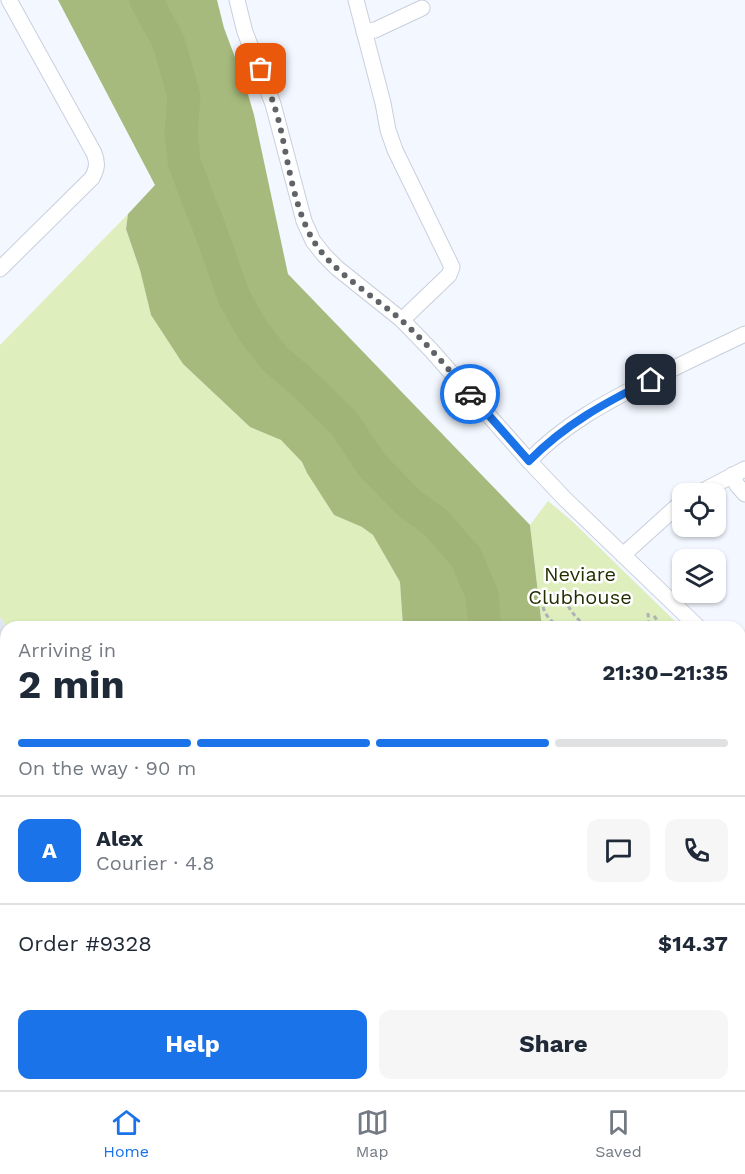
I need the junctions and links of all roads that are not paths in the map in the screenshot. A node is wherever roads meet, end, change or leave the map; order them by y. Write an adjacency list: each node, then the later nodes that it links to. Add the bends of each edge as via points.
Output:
1 (9, 0): 6 (street, via 94,153 97,166 92,178)
2 (237, 0): 7 (street, via 273,104 304,221 313,241 338,268)
3 (356, 0): 5 (street)
4 (422, 8): 5 (street)
5 (364, 32): 7 (street, via 395,150 452,267)
6 (0, 269)
7 (402, 320): 9 (street)
8 (745, 334): 9 (street, via 613,399 576,421)
9 (529, 461): 14 (street)
10 (739, 472): 11 (street); 12 (street, via 737,485)
11 (718, 483)
12 (745, 494)
13 (672, 511): 14 (street)
14 (623, 555): 15 (street)
15 (692, 621)

